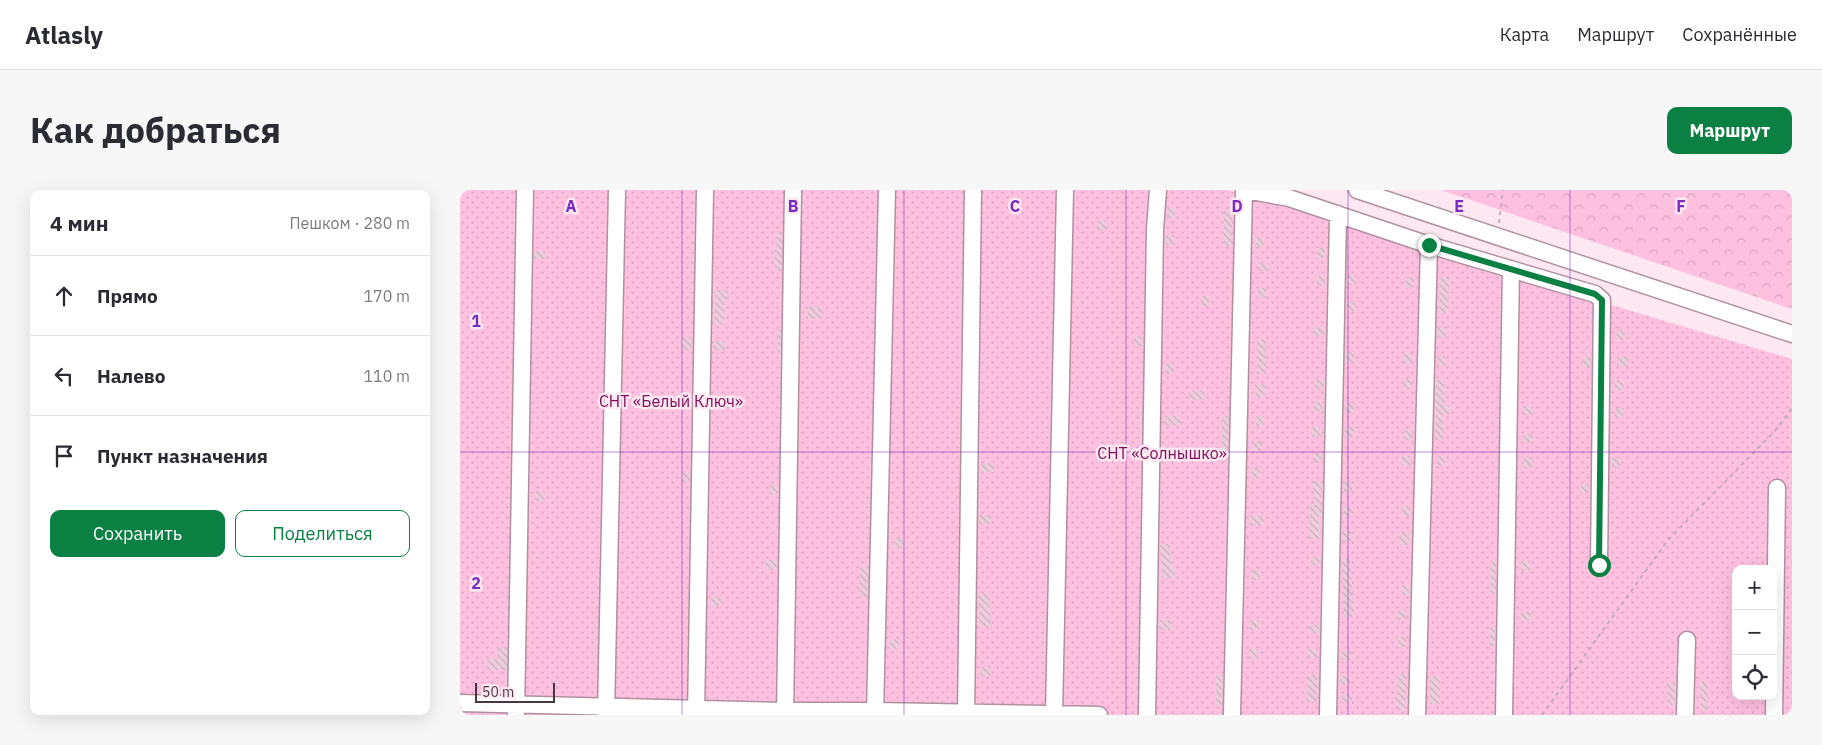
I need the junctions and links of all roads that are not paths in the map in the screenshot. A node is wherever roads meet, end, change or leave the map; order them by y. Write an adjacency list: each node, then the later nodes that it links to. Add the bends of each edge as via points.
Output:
1 (525, 190): 19 (street)
2 (617, 190): 20 (street)
3 (705, 190): 21 (street)
4 (793, 190): 22 (street)
5 (887, 190): 23 (street)
6 (973, 190): 24 (street)
7 (1065, 190): 25 (street)
8 (1158, 190): 27 (street)
9 (1245, 190): 11 (street, via 1289,198); 28 (street)
10 (1357, 190): 14 (street)
11 (1338, 214): 12 (street); 29 (street)
12 (1429, 245): 13 (street); 30 (street)
13 (1511, 269): 16 (street, via 1595,294 1602,300); 31 (street)
14 (1792, 334)
15 (1778, 488): 33 (street)
16 (1599, 565)
17 (1687, 640): 32 (street)
18 (460, 703): 19 (street)
19 (516, 710): 20 (street)
20 (606, 711): 21 (street)
21 (696, 712): 22 (street)
22 (785, 713): 23 (street)
23 (875, 713): 24 (street)
24 (966, 714): 25 (street)
25 (1054, 715): 26 (street)
26 (1099, 715)
27 (1147, 715)
28 (1232, 715)
29 (1328, 715)
30 (1418, 715)
31 (1504, 715)
32 (1685, 715)
33 (1774, 715)

